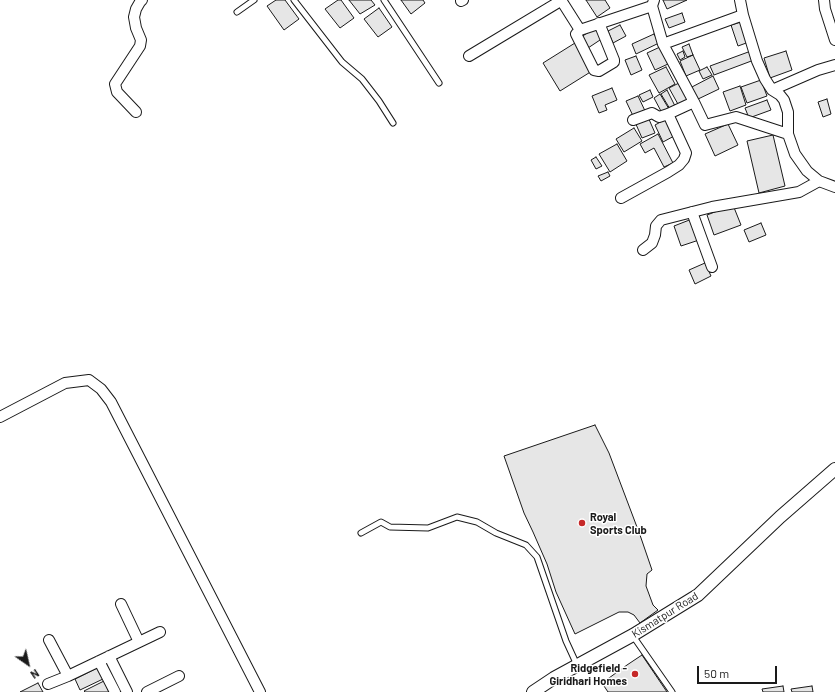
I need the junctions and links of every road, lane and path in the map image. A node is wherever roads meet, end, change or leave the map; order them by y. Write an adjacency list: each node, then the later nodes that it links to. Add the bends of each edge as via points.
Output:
1 (142, 0): 20 (street, via 134,17 141,40 140,46 115,84 117,92)
2 (254, 0): 9 (lane)
3 (294, 0): 23 (lane, via 342,62 362,79)
4 (384, 0): 17 (lane)
5 (561, 0): 12 (street); 15 (street)
6 (740, 0): 10 (street)
7 (824, 0): 13 (street)
8 (653, 3): 11 (street); 14 (street)
9 (237, 12)
10 (743, 15): 14 (street); 18 (street, via 757,61)
11 (599, 23): 12 (street); 12 (street, via 614,62 599,71 594,70 576,34)
12 (580, 30)
13 (835, 40)
14 (663, 44): 19 (street)
15 (469, 56)
16 (835, 65): 18 (street)
17 (439, 83)
18 (772, 90): 24 (street, via 784,100 788,112)
19 (694, 102): 21 (street); 24 (street, via 705,125 736,117)
20 (136, 112)
21 (668, 114): 22 (street, via 659,116 652,113); 27 (street, via 686,153 684,159 668,172)
22 (633, 120)
23 (393, 123)
24 (788, 134): 25 (street, via 796,154 807,171)
25 (819, 181): 26 (street); 28 (street, via 800,192)
26 (835, 186)
27 (621, 198)
28 (692, 212): 29 (street, via 661,220 656,226 652,243); 30 (street)
29 (643, 250)
30 (712, 267)
31 (0, 417): 48 (street, via 66,383 89,380 101,389 111,402)
32 (835, 469): 36 (street, Kismatpur Road, via 698,595)
33 (361, 533): 41 (lane, via 381,522 390,527 428,528 457,517 477,522 496,533 526,544 538,557)
34 (121, 604): 38 (street)
35 (160, 632): 38 (street)
36 (633, 635): 41 (street, Kismatpur Road); 50 (lane)
37 (49, 640): 42 (street)
38 (139, 642): 39 (street)
39 (109, 656): 40 (street); 46 (street)
40 (99, 661): 42 (street); 45 (street)
41 (577, 666): 49 (street, Kismatpur Road)
42 (68, 676): 44 (street)
43 (179, 676): 47 (street)
44 (48, 684)
45 (114, 692)
46 (127, 692)
47 (147, 692)
48 (260, 692)
49 (533, 692)
50 (672, 692)

